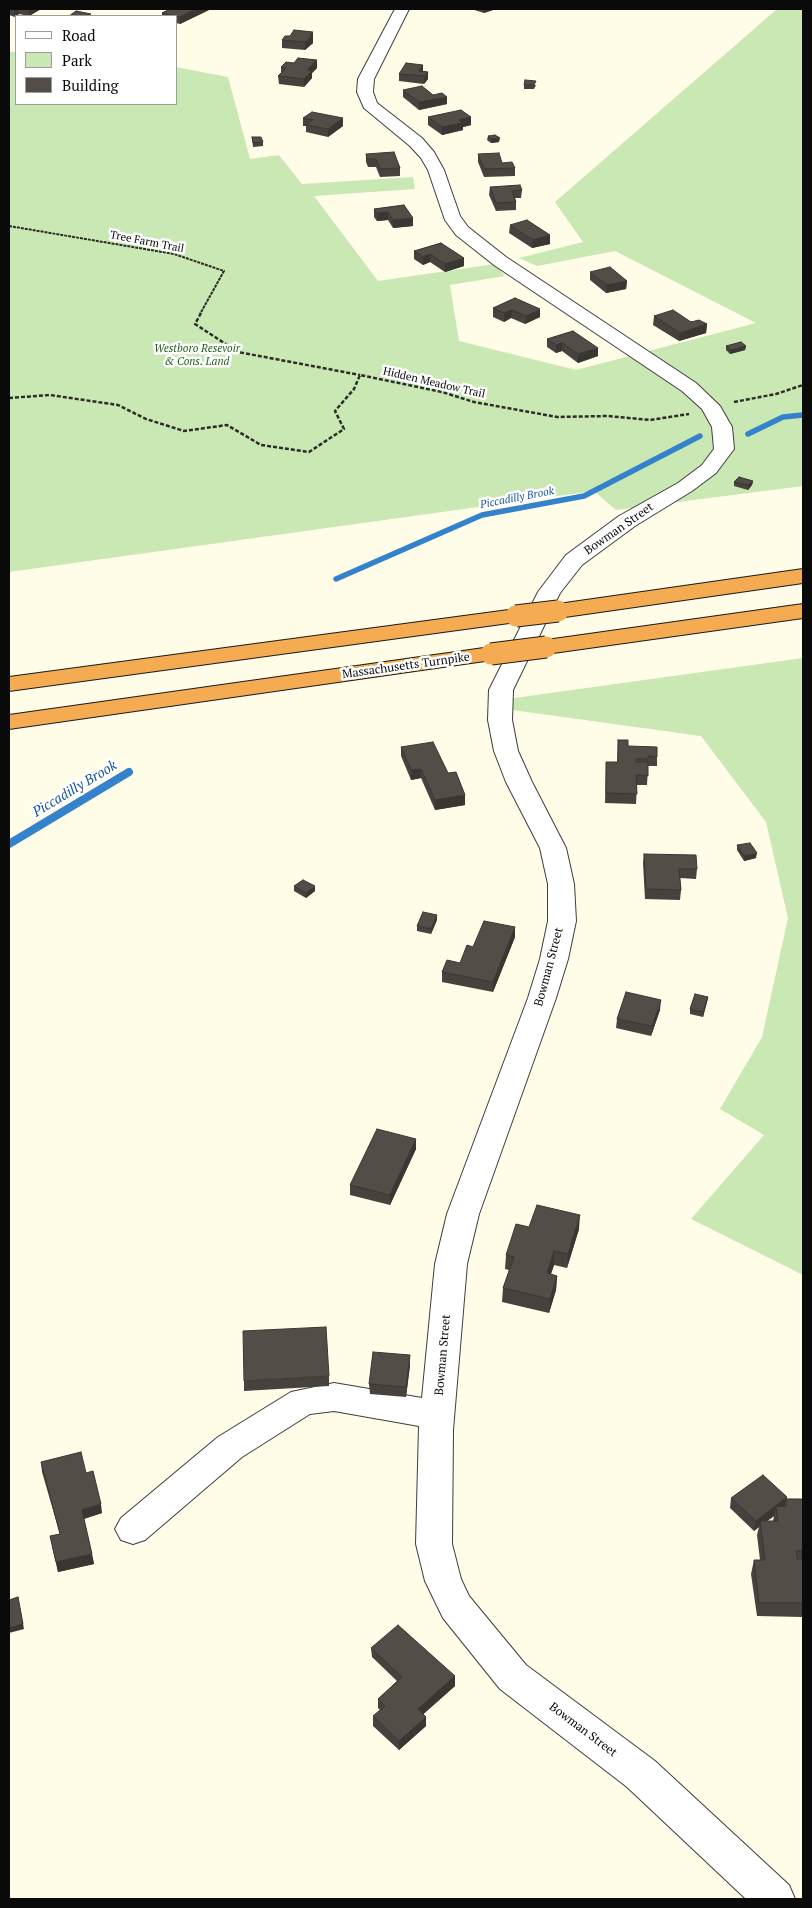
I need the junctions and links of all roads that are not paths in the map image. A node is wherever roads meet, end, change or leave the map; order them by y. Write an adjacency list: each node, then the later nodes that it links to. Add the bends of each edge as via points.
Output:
1 (402, 9): 6 (street, Bowman Street, via 366,79 365,92 370,105 416,142 428,156 451,216 462,231 507,265 689,387 710,406 722,427 724,449 709,469 685,487 627,521 574,560 549,592 501,690 500,720 506,751 552,848 561,884 562,921 542,998 463,1214 451,1264)
2 (803, 576): 4 (highway, bridge)
3 (803, 611): 5 (highway, Massachusetts Turnpike, bridge)
4 (9, 684)
5 (9, 722)
6 (438, 1415): 7 (street, via 334,1397 303,1402 230,1447); 8 (street, Bowman Street, via 434,1544 443,1581 456,1608 513,1677 641,1774)
7 (132, 1529)
8 (775, 1899)

